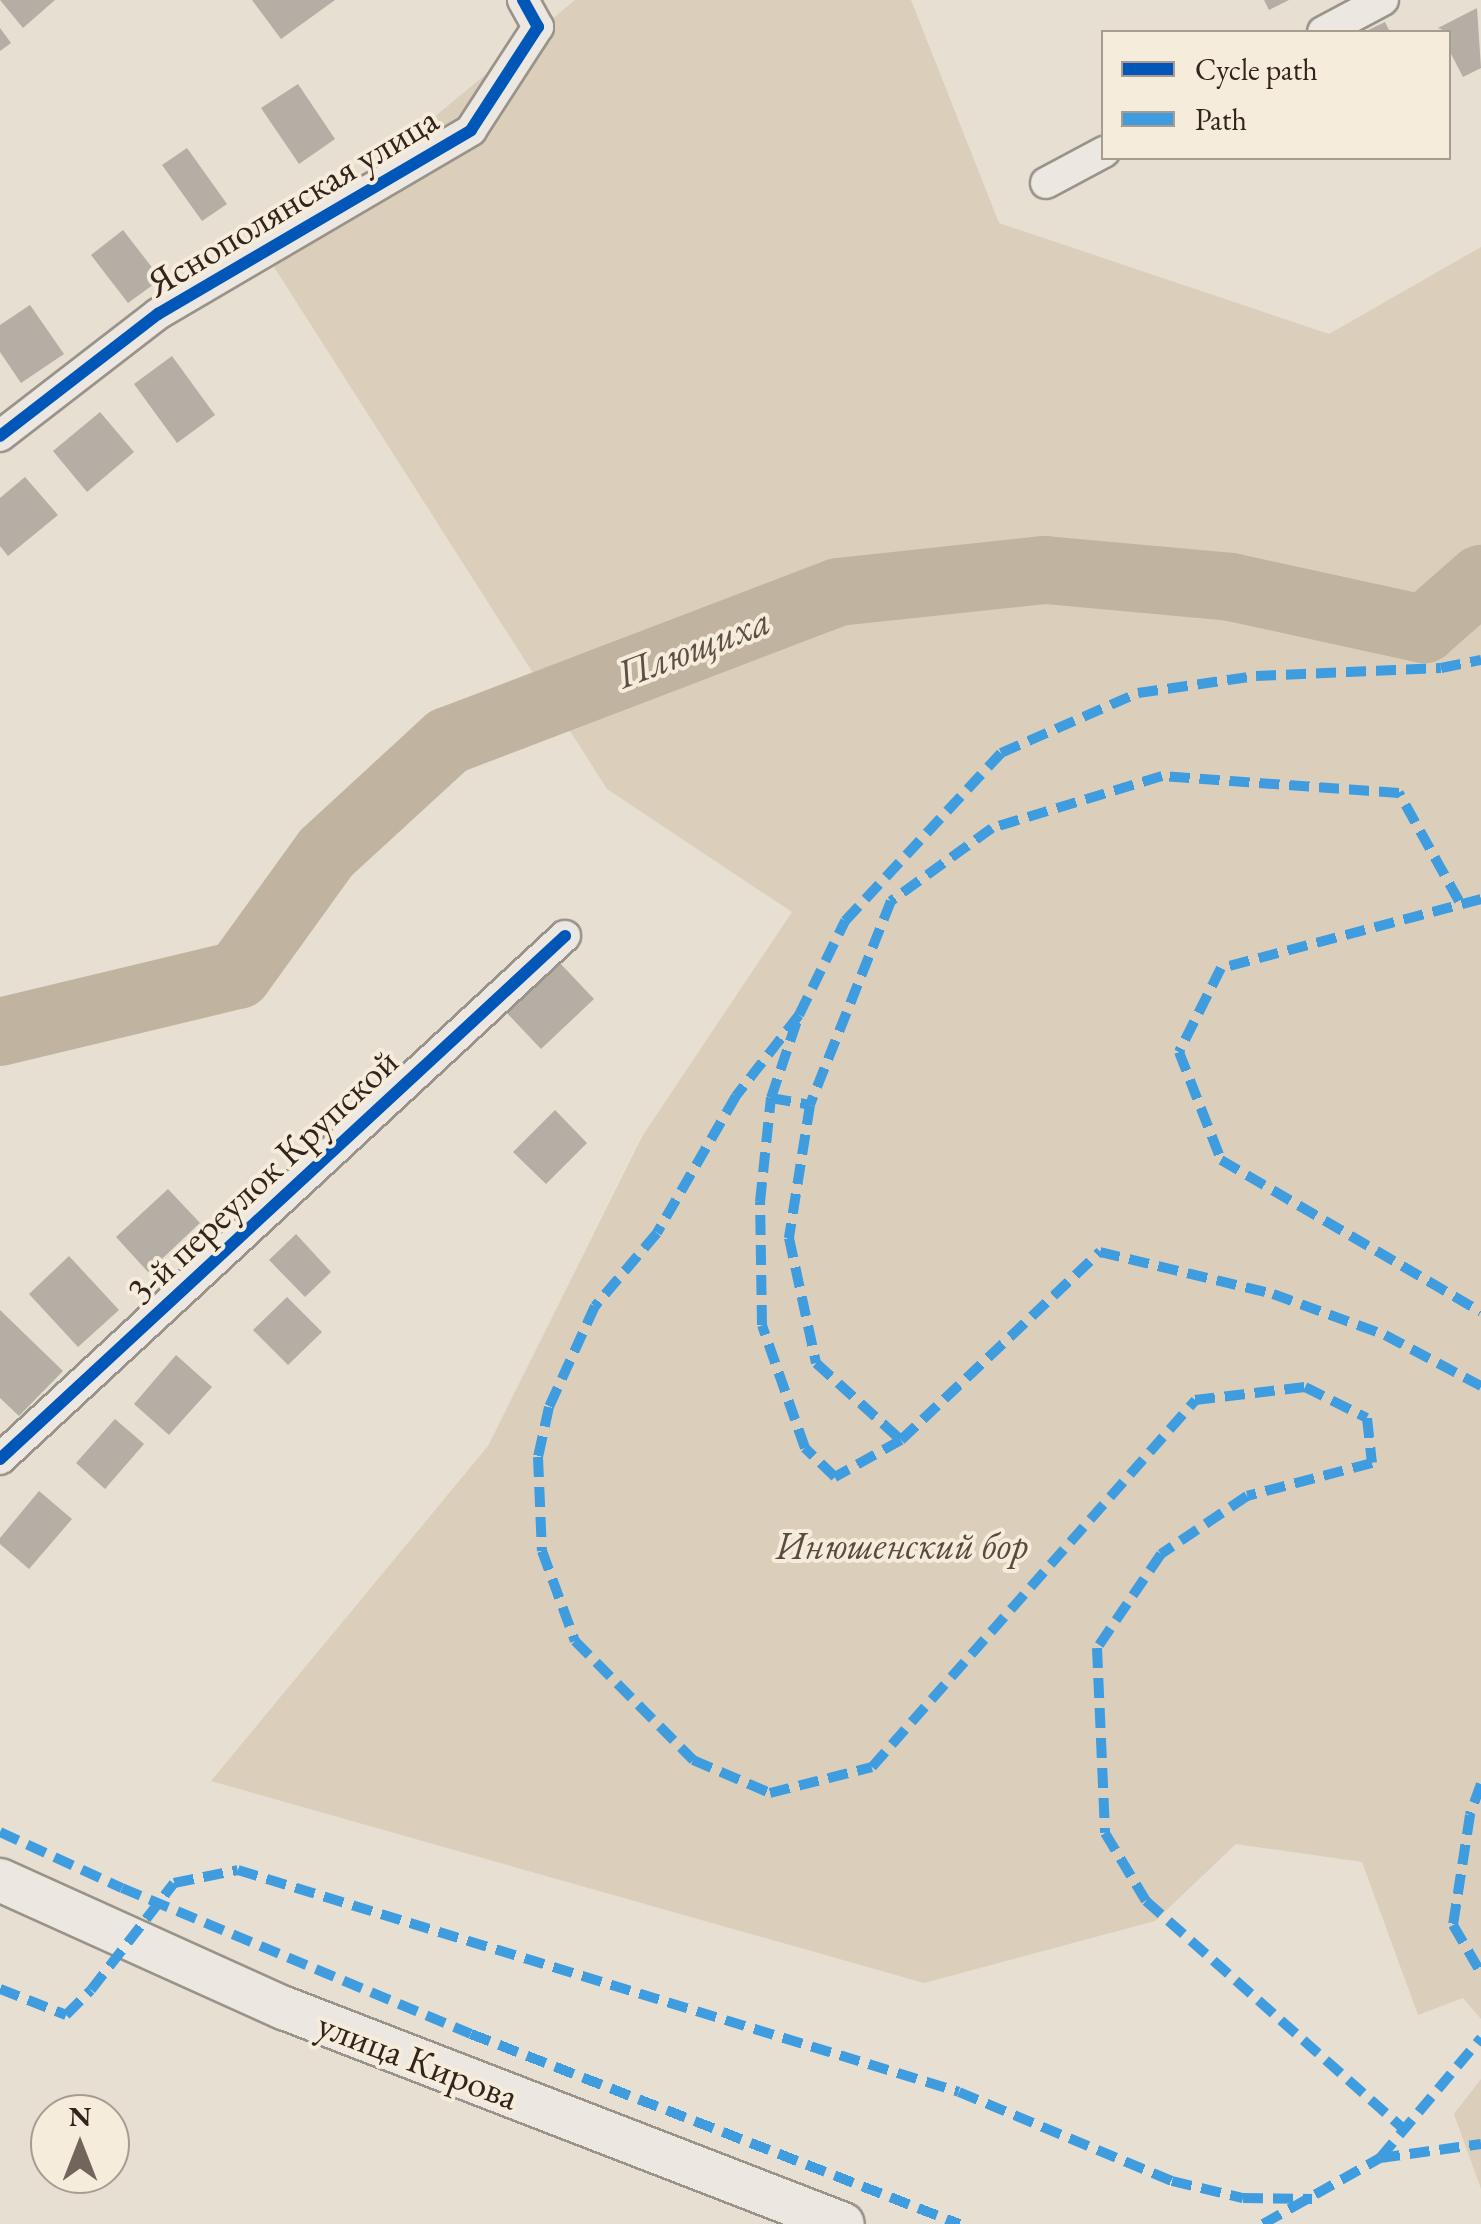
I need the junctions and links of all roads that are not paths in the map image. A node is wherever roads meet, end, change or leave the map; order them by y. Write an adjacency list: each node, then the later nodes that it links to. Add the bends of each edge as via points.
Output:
1 (523, 0): 6 (street, Яснополянская улица, via 538,27 471,130 158,314)
2 (1383, 0): 3 (street)
3 (1327, 30)
4 (1101, 154): 5 (street)
5 (1046, 183)
6 (0, 436)
7 (565, 936): 8 (street, 3-й переулок Крупской)
8 (0, 1459)
9 (0, 1880): 10 (main road, улица Кирова, via 284,2008)
10 (843, 2224)

